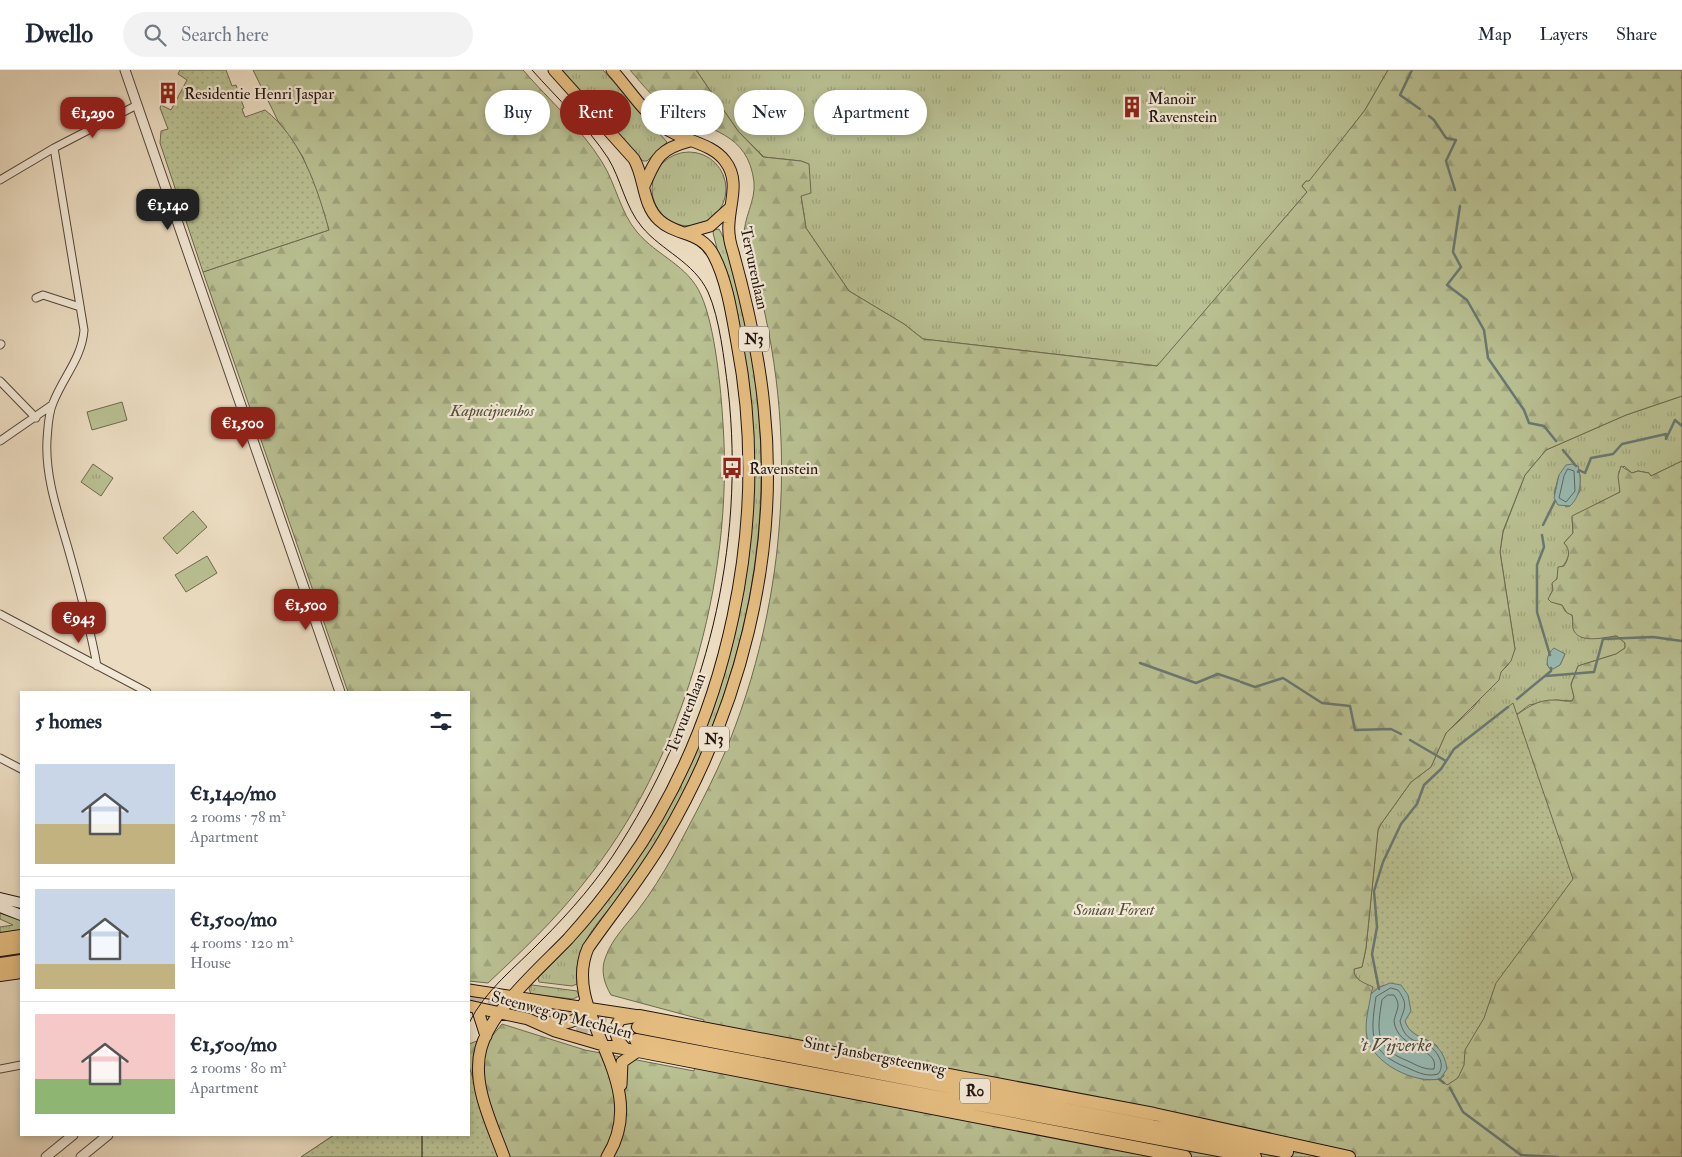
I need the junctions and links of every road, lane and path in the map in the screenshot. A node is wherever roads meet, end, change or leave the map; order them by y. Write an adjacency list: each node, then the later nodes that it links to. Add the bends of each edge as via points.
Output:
1 (125, 70): 4 (street)
2 (554, 70): 8 (main road, Tervurenlaan / N3, via 634,159)
3 (612, 70): 5 (main road, Tervurenlaan / N3, via 653,117)
4 (137, 105): 6 (street); 20 (street)
5 (690, 141): 8 (main road, via 670,147 659,155); 9 (main road, Tervurenlaan / N3, via 725,160 734,184)
6 (54, 148): 7 (street); 12 (street)
7 (0, 180)
8 (644, 186): 10 (main road, Tervurenlaan / N3, via 652,212 661,222)
9 (731, 207): 10 (main road, Tervurenlaan, via 710,226); 38 (main road, Tervurenlaan / N3, via 729,239 747,303 764,409 765,522 754,606 737,676 692,788 664,840 588,948 583,962 582,986)
10 (685, 233): 36 (main road, Tervurenlaan / N3, via 699,238 715,257 730,307 742,370 749,488 748,521 735,609 700,728 650,828 594,907)
11 (36, 298): 12 (street, via 43,295)
12 (80, 307): 14 (street, via 83,344)
13 (0, 380): 15 (street)
14 (52, 404): 15 (street); 18 (street, via 47,464 55,504 90,625)
15 (36, 418): 16 (street)
16 (0, 441)
17 (0, 614): 18 (street)
18 (97, 666): 19 (street)
19 (146, 691)
20 (340, 691)
21 (0, 758): 22 (street)
22 (20, 768)
23 (0, 898): 24 (main road)
24 (20, 903)
25 (0, 907): 26 (main road)
26 (20, 915)
27 (0, 939): 28 (highway)
28 (20, 942)
29 (20, 942): 30 (highway)
30 (0, 950)
31 (20, 961): 32 (highway)
32 (0, 964)
33 (20, 972): 34 (highway)
34 (0, 975)
35 (470, 990): 36 (main road, Steenweg op Mechelen)
36 (513, 997): 38 (main road, Steenweg op Mechelen); 39 (main road, Tervurenlaan / N3)
37 (473, 1007): 39 (main road, Steenweg op Mechelen); 42 (main road)
38 (587, 1010): 40 (main road, via 566,1024); 41 (main road, Steenweg op Mechelen); 43 (main road)
39 (502, 1013): 40 (main road, Steenweg op Mechelen); 42 (main road, Tervurenlaan / N3)
40 (528, 1019): 43 (main road, Steenweg op Mechelen)
41 (639, 1021): 44 (main road, via 625,1018 618,1022 616,1030 617,1038); 56 (highway, Sint-Jansbergsteenweg / R0); 57 (highway, via 1135,1110)
42 (486, 1036): 52 (main road, Tervurenlaan / N3, via 480,1056 479,1079)
43 (603, 1045): 44 (main road, Steenweg op Mechelen); 47 (main road)
44 (633, 1046): 47 (main road, via 622,1062); 54 (highway); 55 (highway, Sint-Jansbergsteenweg / R0)
45 (20, 1065): 46 (street)
46 (0, 1070)
47 (621, 1094): 53 (main road, via 619,1128)
48 (72, 1136): 50 (street)
49 (107, 1136): 51 (street)
50 (46, 1157)
51 (81, 1157)
52 (504, 1157)
53 (608, 1157)
54 (1185, 1157)
55 (1255, 1157)
56 (1312, 1157)
57 (1349, 1157)

